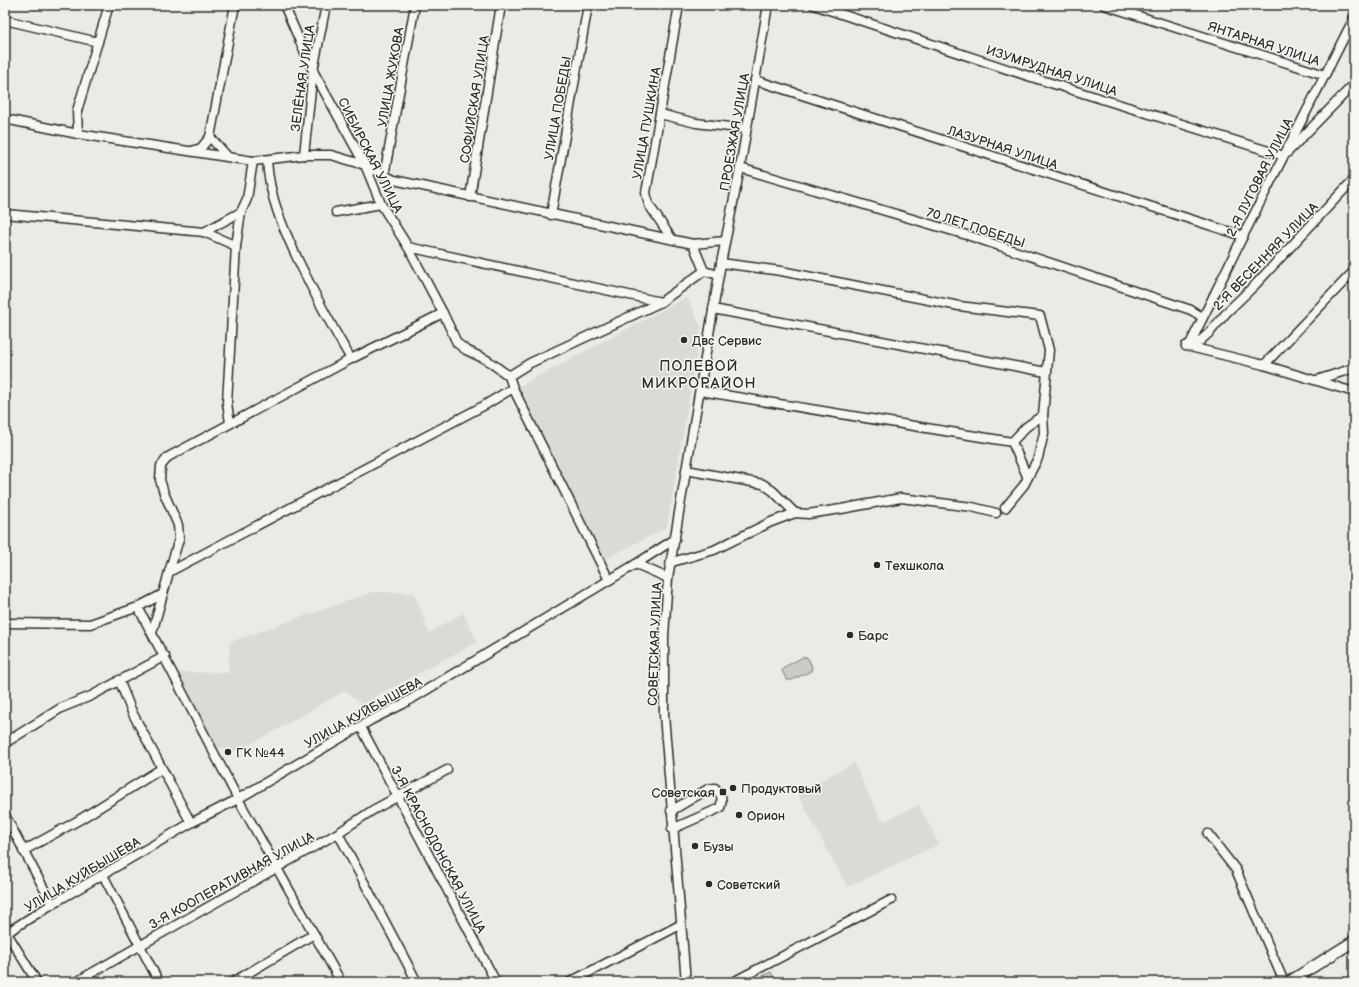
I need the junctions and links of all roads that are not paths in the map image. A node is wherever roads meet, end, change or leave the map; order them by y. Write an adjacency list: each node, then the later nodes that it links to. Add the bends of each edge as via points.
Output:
1 (109, 5): 14 (street)
2 (235, 5): 23 (street)
3 (284, 5): 15 (street, СИБИРСКАЯ УЛИЦА)
4 (326, 5): 15 (street, ЗЕЛЁНАЯ УЛИЦА)
5 (415, 5): 32 (street, УЛИЦА ЖУКОВА)
6 (501, 5): 34 (street, СОФИЙСКАЯ УЛИЦА)
7 (588, 5): 39 (street, УЛИЦА ПОБЕДЫ)
8 (679, 5): 19 (street, УЛИЦА ПУШКИНА)
9 (768, 5): 17 (street, ПРОЕЗЖАЯ УЛИЦА)
10 (814, 5): 26 (street, ИЗУМРУДНАЯ УЛИЦА, via 1025,75)
11 (1104, 5): 16 (street, ЯНТАРНАЯ УЛИЦА)
12 (1354, 18): 16 (street, 2-Я ЛУГОВАЯ УЛИЦА)
13 (5, 20): 14 (street)
14 (98, 42): 22 (street, via 77,111)
15 (313, 71): 25 (street, ЗЕЛЁНАЯ УЛИЦА); 30 (street, СИБИРСКАЯ УЛИЦА)
16 (1325, 75): 26 (street, 2-Я ЛУГОВАЯ УЛИЦА)
17 (755, 80): 21 (street, ПРОЕЗЖАЯ УЛИЦА); 41 (street, ЛАЗУРНАЯ УЛИЦА)
18 (1354, 84): 26 (street)
19 (660, 114): 21 (street, via 696,124); 42 (street, УЛИЦА ПУШКИНА, via 646,193 649,204)
20 (5, 119): 22 (street)
21 (746, 129): 31 (street, ПРОЕЗЖАЯ УЛИЦА)
22 (78, 134): 24 (street)
23 (210, 137): 24 (street, via 201,148); 27 (street)
24 (191, 151): 27 (street)
25 (304, 155): 28 (street); 30 (street, via 331,155)
26 (1284, 156): 41 (street, 2-Я ЛУГОВАЯ УЛИЦА)
27 (228, 157): 29 (street)
28 (267, 160): 29 (street); 56 (street, via 270,189 278,216 320,306)
29 (253, 161): 36 (street, via 247,199)
30 (365, 165): 32 (street); 35 (street, СИБИРСКАЯ УЛИЦА)
31 (740, 168): 43 (street, ПРОЕЗЖАЯ УЛИЦА); 54 (street, 70 ЛЕТ ПОБЕДЫ, via 970,236 1184,308)
32 (384, 176): 34 (street)
33 (1354, 179): 55 (street, 2-Я ВЕСЕННЯЯ УЛИЦА, via 1210,332 1200,341)
34 (470, 197): 39 (street)
35 (381, 204): 37 (street); 46 (street, СИБИРСКАЯ УЛИЦА)
36 (241, 212): 40 (street); 45 (street)
37 (336, 212)
38 (5, 214): 40 (street)
39 (551, 215): 42 (street)
40 (204, 232): 45 (street)
41 (1243, 236): 54 (street, 2-Я ЛУГОВАЯ УЛИЦА)
42 (672, 239): 44 (street)
43 (726, 241): 44 (street); 47 (street, ПРОЕЗЖАЯ УЛИЦА)
44 (693, 244): 48 (street)
45 (236, 246): 66 (street, via 227,403)
46 (408, 247): 51 (street); 53 (street, СИБИРСКАЯ УЛИЦА)
47 (721, 263): 50 (street, СОВЕТСКАЯ УЛИЦА); 59 (street, via 780,271 959,306 1040,316 1049,350)
48 (704, 271): 50 (street); 51 (street)
49 (1354, 271): 57 (street)
50 (719, 275): 52 (street, СОВЕТСКАЯ УЛИЦА)
51 (661, 302): 60 (street, via 530,363)
52 (713, 309): 59 (street); 63 (street, СОВЕТСКАЯ УЛИЦА)
53 (443, 313): 56 (street); 60 (street, СИБИРСКАЯ УЛИЦА, via 457,343)
54 (1202, 317): 55 (street, 2-Я ЛУГОВАЯ УЛИЦА)
55 (1188, 345): 57 (street)
56 (351, 359): 66 (street)
57 (1264, 365): 61 (street)
58 (1354, 368): 61 (street)
59 (1046, 372): 65 (street)
60 (509, 376): 62 (street)
61 (1314, 380): 64 (street)
62 (513, 388): 76 (street, via 486,406); 78 (street)
63 (700, 391): 67 (street); 68 (street, СОВЕТСКАЯ УЛИЦА)
64 (1354, 392)
65 (1043, 415): 67 (street, via 1026,427); 69 (street, via 1044,433 1038,458)
66 (230, 423): 76 (street, via 168,457 161,466 160,480 178,525 179,539)
67 (1012, 442): 69 (street)
68 (686, 470): 71 (street, via 763,484); 73 (street, СОВЕТСКАЯ УЛИЦА)
69 (1027, 476): 70 (street, via 1024,485)
70 (1005, 508)
71 (795, 513): 72 (street, via 808,514 901,498 972,507); 74 (street, via 714,550)
72 (996, 513)
73 (675, 539): 74 (street, СОВЕТСКАЯ УЛИЦА); 75 (street, УЛИЦА КУЙБЫШЕВА)
74 (672, 562): 77 (street, СОВЕТСКАЯ УЛИЦА)
75 (636, 564): 77 (street); 78 (street, УЛИЦА КУЙБЫШЕВА)
76 (169, 572): 79 (street)
77 (668, 578): 91 (street, СОВЕТСКАЯ УЛИЦА, via 664,636 664,715)
78 (609, 580): 85 (street, УЛИЦА КУЙБЫШЕВА, via 470,665)
79 (163, 594): 80 (street); 82 (street)
80 (138, 606): 81 (street, via 90,624); 82 (street)
81 (5, 623)
82 (152, 633): 83 (street)
83 (165, 656): 84 (street); 90 (street)
84 (119, 680): 86 (street, via 91,696 61,708); 87 (street)
85 (361, 727): 89 (street, 3-Я КРАСНОДОНСКАЯ УЛИЦА); 90 (street, УЛИЦА КУЙБЫШЕВА)
86 (5, 743)
87 (161, 768): 93 (street); 97 (street, via 79,820)
88 (447, 770): 89 (street, 3-Я КООПЕРАТИВНАЯ УЛИЦА)
89 (397, 796): 95 (street, 3-Я КООПЕРАТИВНАЯ УЛИЦА); 113 (street, 3-Я КРАСНОДОНСКАЯ УЛИЦА)
90 (238, 799): 93 (street, УЛИЦА КУЙБЫШЕВА); 98 (street)
91 (671, 811): 94 (street, СОВЕТСКАЯ УЛИЦА); 94 (street, via 708,789 716,788 721,794 720,808)
92 (5, 815): 97 (street)
93 (191, 823): 99 (street, УЛИЦА КУЙБЫШЕВА)
94 (672, 829): 102 (street, СОВЕТСКАЯ УЛИЦА)
95 (338, 833): 98 (street, 3-Я КООПЕРАТИВНАЯ УЛИЦА); 112 (street)
96 (1208, 834): 117 (street, via 1236,870)
97 (23, 851): 101 (street)
98 (277, 868): 104 (street); 106 (street, 3-Я КООПЕРАТИВНАЯ УЛИЦА)
99 (103, 876): 101 (street, УЛИЦА КУЙБЫШЕВА); 106 (street)
100 (891, 900): 116 (street)
101 (52, 904): 103 (street, УЛИЦА КУЙБЫШЕВА)
102 (680, 925): 114 (street); 115 (street, СОВЕТСКАЯ УЛИЦА)
103 (6, 933): 107 (street)
104 (314, 934): 110 (street); 111 (street)
105 (1354, 941): 118 (main road)
106 (139, 945): 108 (street, 3-Я КООПЕРАТИВНАЯ УЛИЦА); 109 (street)
107 (37, 982)
108 (76, 982)
109 (159, 982)
110 (233, 982)
111 (341, 982)
112 (417, 982)
113 (496, 982)
114 (570, 982)
115 (686, 982)
116 (733, 982)
117 (1284, 982)
118 (1289, 982)

